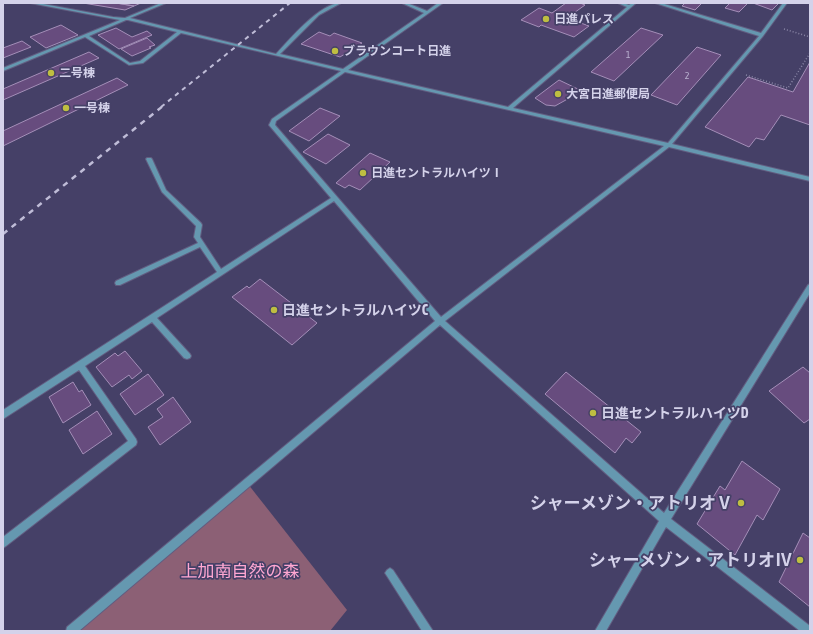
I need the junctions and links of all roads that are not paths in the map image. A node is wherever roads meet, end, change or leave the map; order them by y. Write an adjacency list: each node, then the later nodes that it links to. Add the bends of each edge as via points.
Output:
1 (32, 3): 11 (street)
2 (164, 3): 11 (street)
3 (338, 3): 15 (street, via 318,14)
4 (404, 3): 10 (street)
5 (441, 3): 10 (street)
6 (620, 3): 9 (street)
7 (657, 3): 14 (street)
8 (785, 3): 14 (street)
9 (632, 5): 18 (street)
10 (427, 13): 17 (street)
11 (128, 19): 12 (street); 13 (street)
12 (180, 32): 13 (street, via 141,62 129,64); 15 (street)
13 (86, 36): 16 (street)
14 (762, 36): 19 (street)
15 (277, 55): 17 (street)
16 (3, 70)
17 (345, 70): 18 (street); 22 (street, via 274,120 272,125)
18 (510, 108): 19 (street)
19 (670, 144): 21 (street); 28 (street)
20 (149, 159): 23 (street, via 164,192 199,225 197,237)
21 (810, 179)
22 (335, 198): 24 (street); 28 (street)
23 (201, 244): 24 (street); 25 (street)
24 (220, 272): 27 (street)
25 (118, 283)
26 (810, 287): 32 (street)
27 (152, 317): 29 (street); 30 (street)
28 (440, 321): 32 (street); 35 (street)
29 (187, 356)
30 (80, 365): 31 (street); 33 (street, via 133,442)
31 (3, 414)
32 (665, 520): 37 (street); 38 (street)
33 (3, 543)
34 (390, 573): 36 (street)
35 (71, 631)
36 (428, 631)
37 (600, 631)
38 (808, 631)

